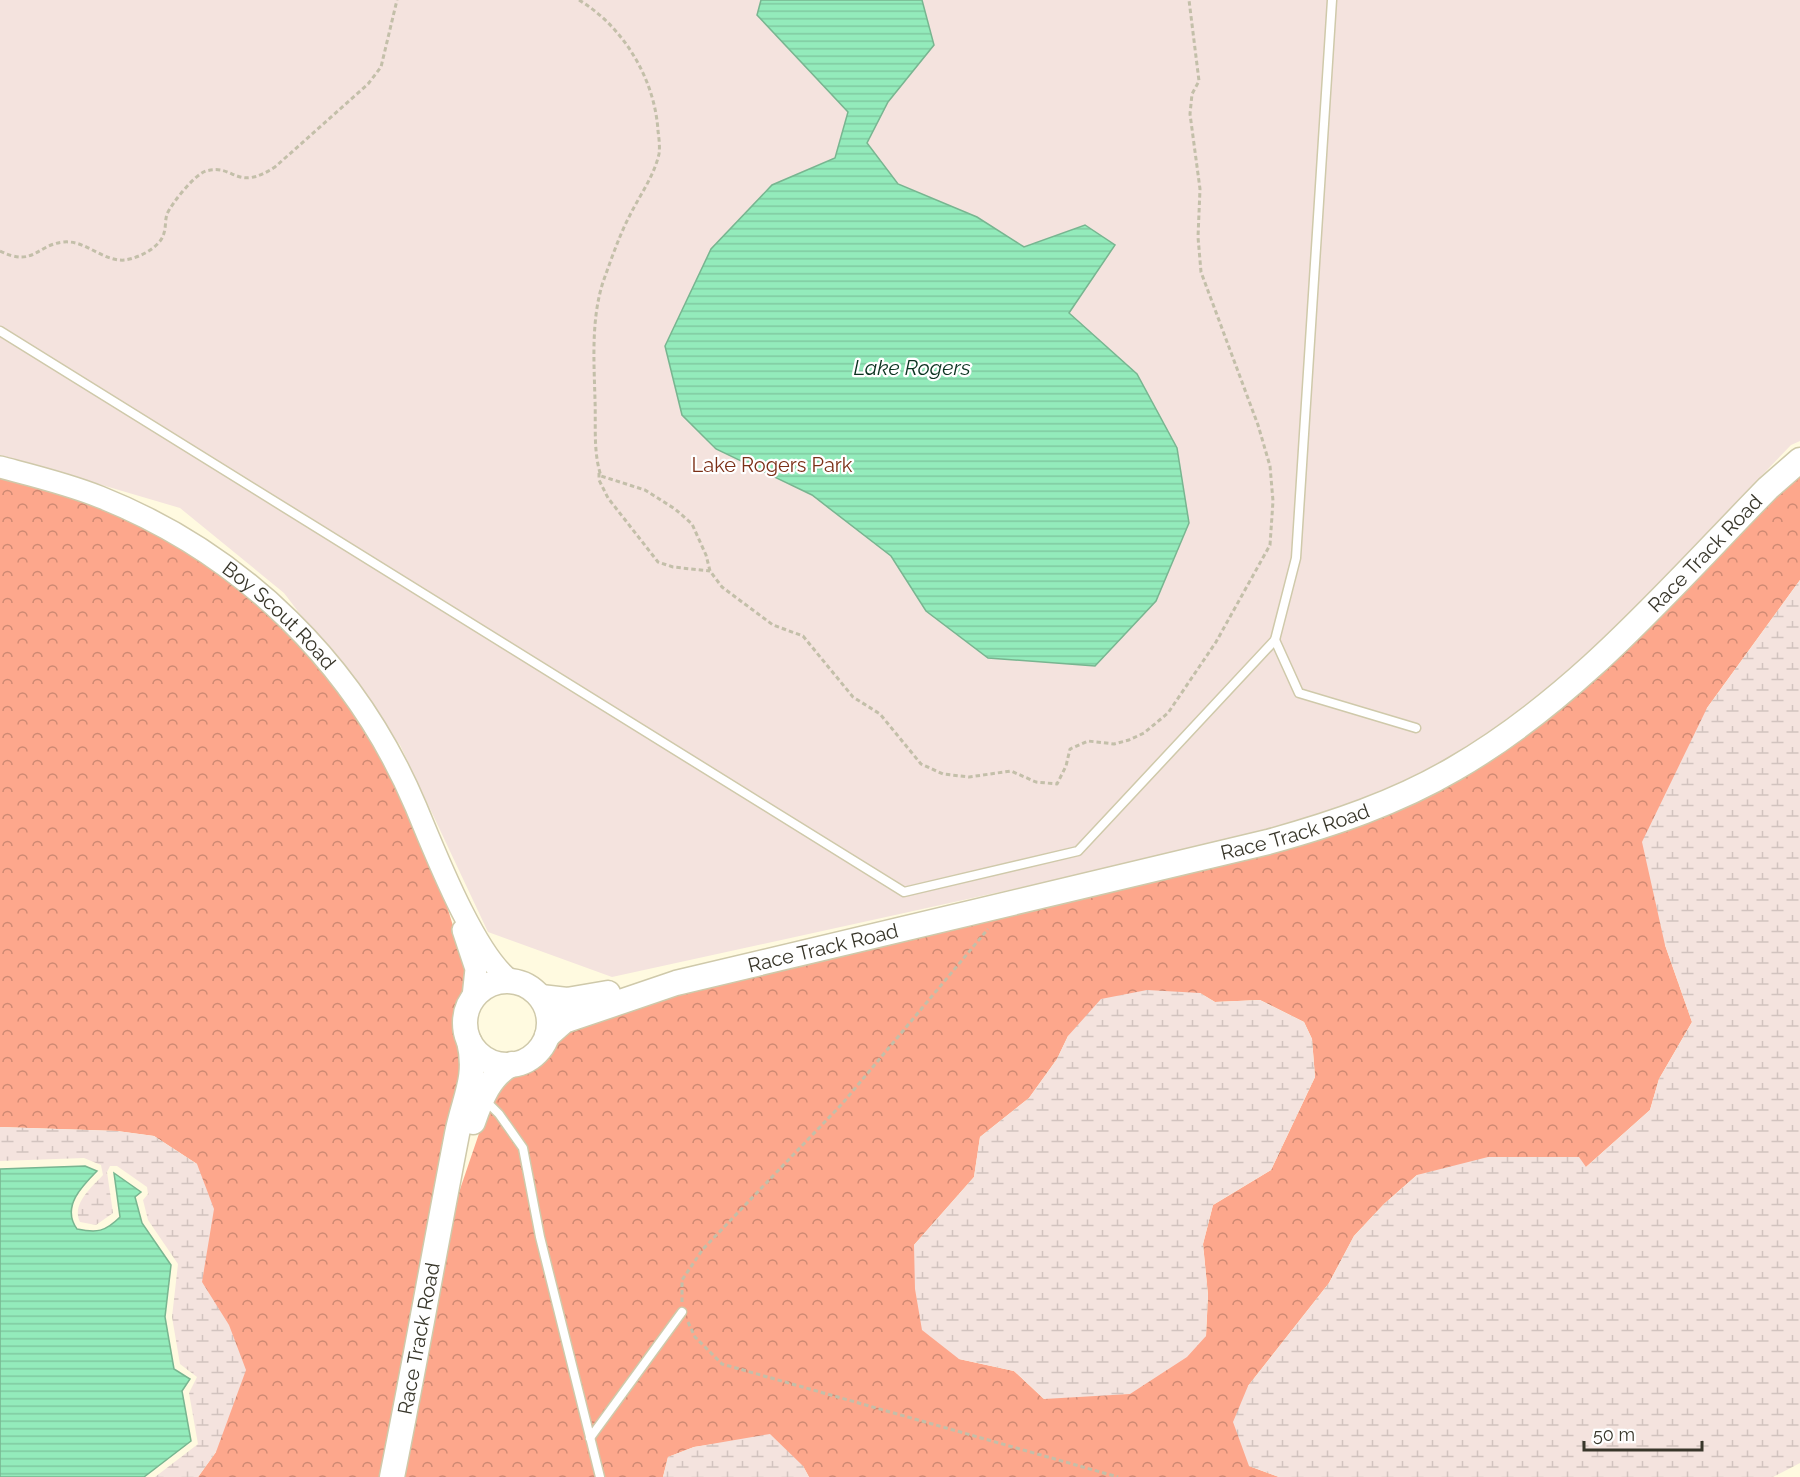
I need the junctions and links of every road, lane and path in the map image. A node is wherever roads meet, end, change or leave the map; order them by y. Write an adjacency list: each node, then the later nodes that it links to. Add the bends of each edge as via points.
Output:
1 (397, 0): 5 (path, via 381,67 368,84 258,178 207,171 189,183 167,215 164,235 153,249 125,260 63,242 29,257 13,257)
2 (579, 0): 9 (path, via 619,37 646,75 656,105 660,152 602,286 594,341)
3 (1189, 0): 10 (path, via 1199,81 1192,94 1190,114 1200,189 1201,272 1258,425 1270,466 1273,501 1270,545 1216,642 1168,714 1129,740 1114,744 1089,741 1070,749 1057,784 1036,782 1011,771 969,777 943,774 921,764 880,714 854,697 803,636 773,625 722,587)
4 (1332, 0): 11 (lane, via 1296,558)
5 (0, 251)
6 (0, 331): 11 (lane, via 904,892 1078,851)
7 (1800, 460): 14 (main road, Race Track Road, via 1767,488 1570,687 1512,733 1453,770 1386,803 1316,829)
8 (0, 468): 13 (street, Boy Scout Road, via 73,487 149,519 216,560 285,614 329,661 372,721 409,791)
9 (599, 468): 10 (path, via 601,476 645,490 692,524); 10 (path, via 599,480 608,498 658,562)
10 (710, 571)
11 (1275, 640): 12 (lane, via 1299,693)
12 (1416, 728)
13 (449, 884): 15 (street, Boy Scout Road, via 491,963); 17 (street, Boy Scout Road, via 476,969)
14 (1010, 904): 16 (main road, Race Track Road); 23 (path, via 842,1104 703,1249 682,1280)
15 (511, 981): 17 (main road, via 484,987); 18 (main road, via 522,983)
16 (676, 983): 18 (main road, Race Track Road, via 567,1000); 19 (main road, Race Track Road, via 564,1021)
17 (473, 997): 20 (main road, via 465,1018)
18 (541, 997): 19 (main road, via 549,1023)
19 (547, 1036): 21 (main road, via 534,1055)
20 (469, 1041): 21 (main road, via 487,1059); 22 (main road, Race Track Road)
21 (512, 1064): 22 (main road, Race Track Road)
22 (476, 1092): 24 (lane, via 499,1114 523,1148 545,1259); 25 (main road, Race Track Road, via 457,1133)
23 (682, 1312): 24 (lane); 27 (path, via 695,1337 722,1364)
24 (590, 1438): 26 (lane)
25 (392, 1477)
26 (600, 1477)
27 (1118, 1477)

